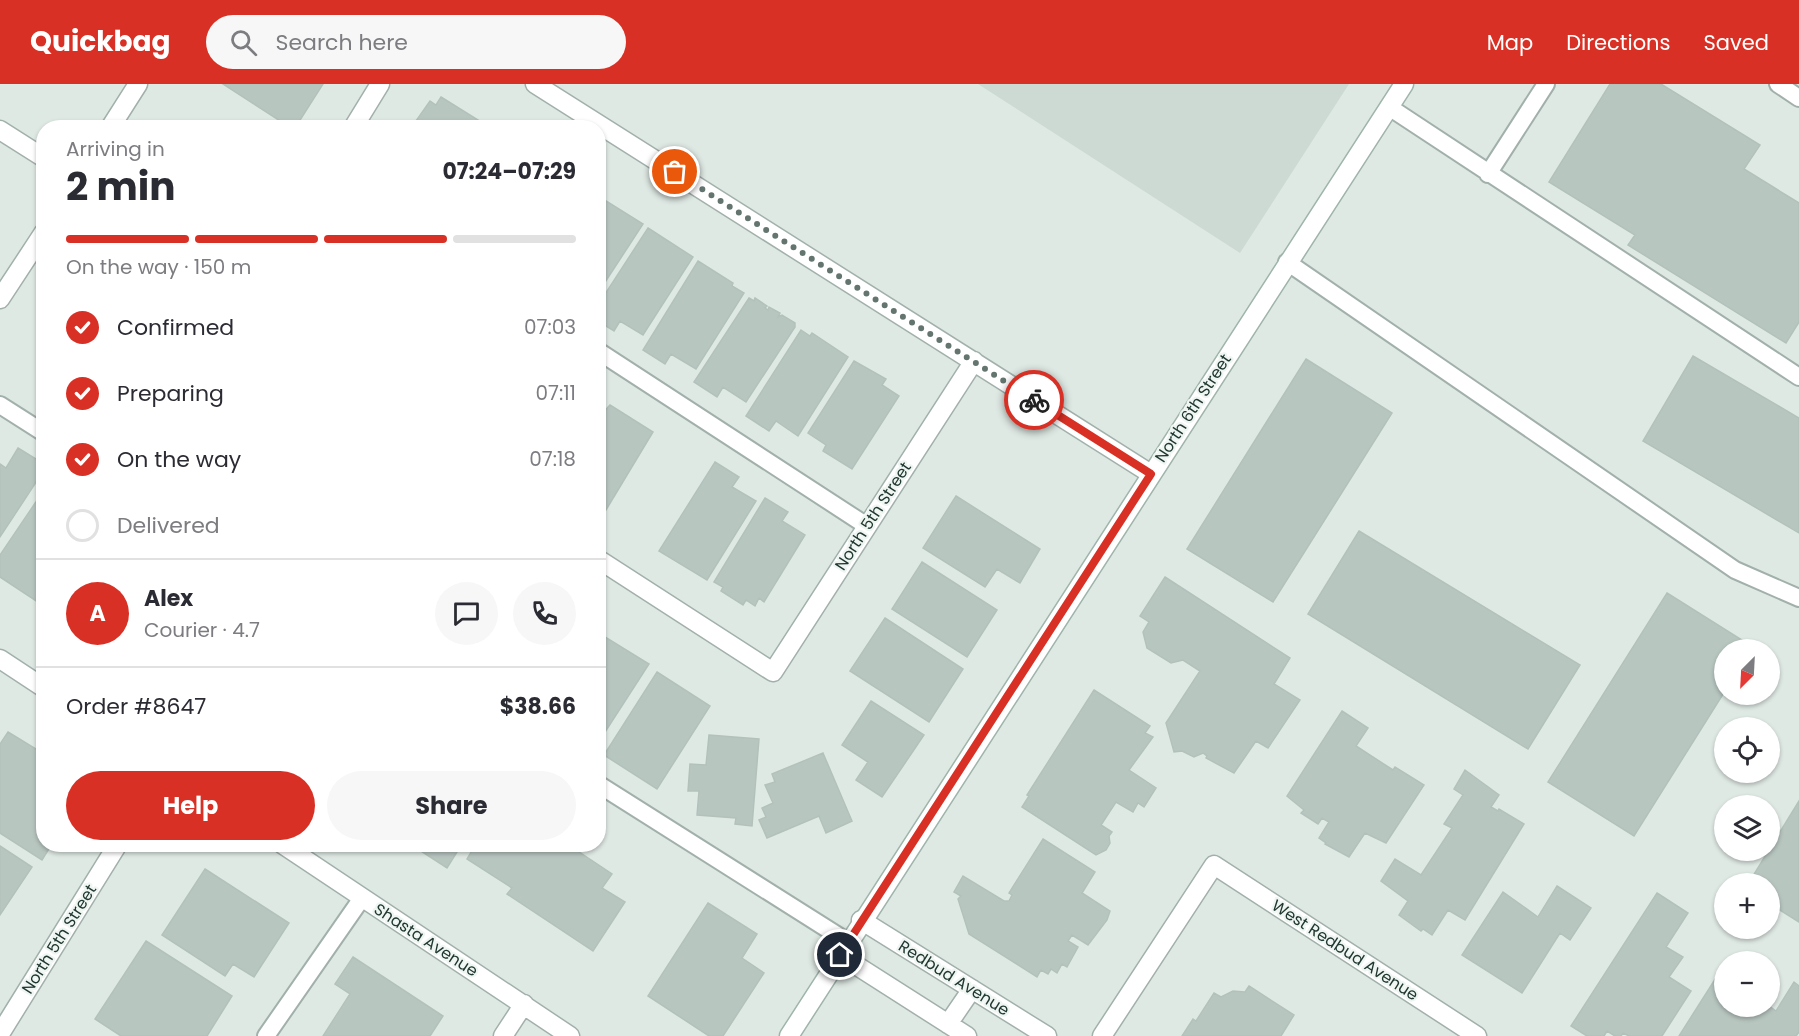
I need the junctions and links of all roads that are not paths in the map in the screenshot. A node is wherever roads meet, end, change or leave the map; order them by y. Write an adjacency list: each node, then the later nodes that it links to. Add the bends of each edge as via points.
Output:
1 (138, 84): 9 (street)
2 (381, 84): 10 (street)
3 (535, 84): 11 (street)
4 (1546, 84): 15 (lane)
5 (1778, 84): 7 (lane)
6 (1398, 86): 8 (street, North 6th Street)
7 (1799, 98)
8 (1389, 107): 15 (lane); 17 (street, North 6th Street)
9 (115, 120)
10 (358, 120)
11 (592, 120)
12 (606, 129): 20 (street)
13 (0, 130): 14 (street)
14 (36, 153)
15 (1488, 174): 21 (lane)
16 (36, 244): 18 (street)
17 (1287, 262): 24 (street, North 6th Street); 27 (lane, via 1735,570)
18 (0, 299)
19 (606, 356): 25 (lane)
20 (974, 361): 24 (street); 25 (street, North 5th Street)
21 (1799, 377)
22 (0, 405): 23 (lane)
23 (36, 428)
24 (1151, 474): 34 (street, North 6th Street)
25 (867, 526): 26 (street, North 5th Street, via 772,672)
26 (606, 563)
27 (1799, 598)
28 (0, 659): 29 (street)
29 (36, 683)
30 (606, 789): 35 (lane)
31 (113, 852): 39 (street, North 5th Street)
32 (294, 852): 33 (street, Shasta Avenue)
33 (362, 898): 37 (street, Shasta Avenue); 40 (lane)
34 (861, 920): 35 (street, North 6th Street); 36 (street, Redbud Avenue)
35 (844, 948): 38 (street); 43 (street, North 6th Street)
36 (972, 989): 38 (street); 45 (street, Redbud Avenue)
37 (524, 1004): 41 (street); 42 (street, Shasta Avenue)
38 (948, 1024): 44 (street)
39 (0, 1034)
40 (266, 1036)
41 (502, 1036)
42 (570, 1036)
43 (789, 1036)
44 (967, 1036)
45 (1047, 1036)
46 (1102, 1036): 47 (street, West Redbud Avenue, via 1214,865)
47 (1477, 1036)

